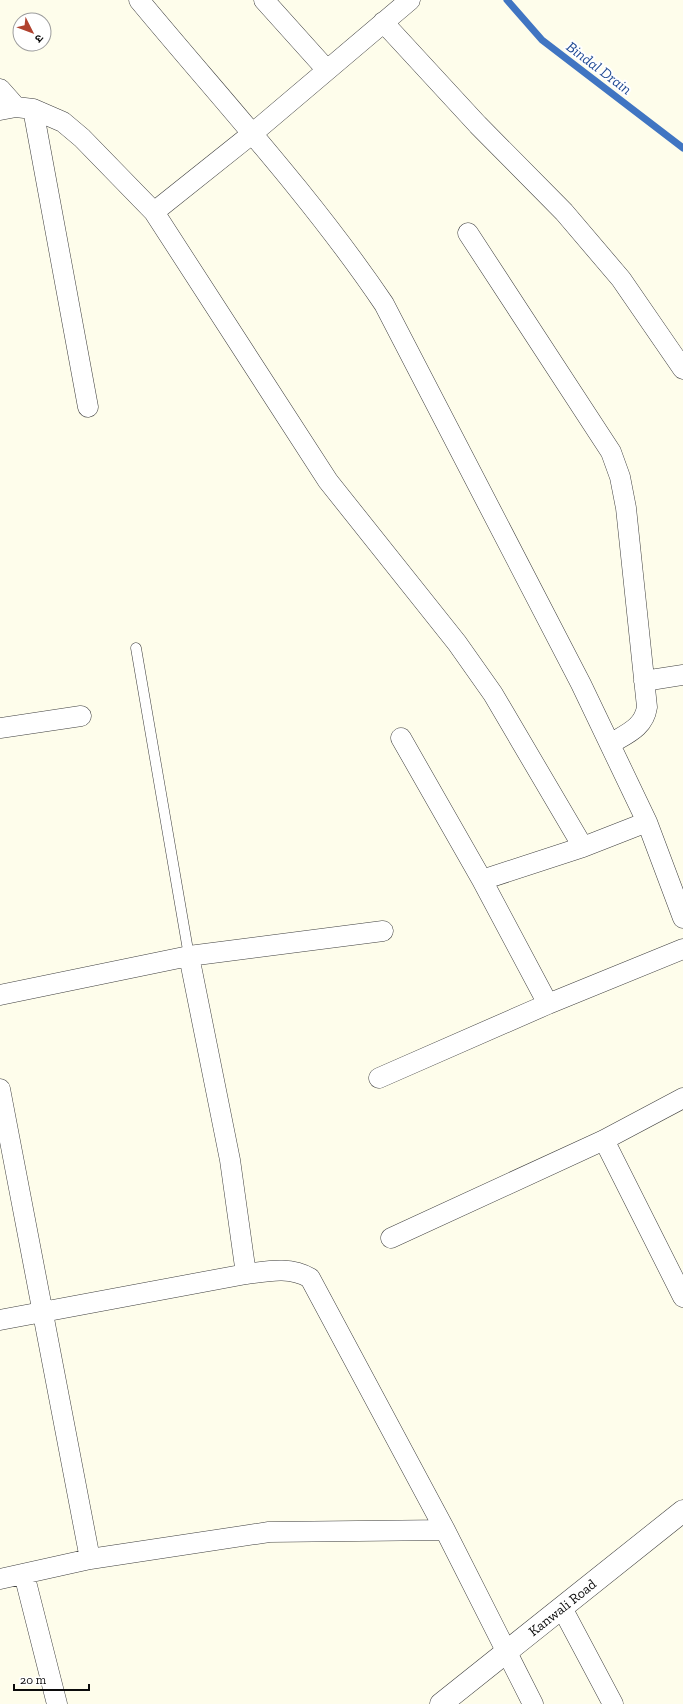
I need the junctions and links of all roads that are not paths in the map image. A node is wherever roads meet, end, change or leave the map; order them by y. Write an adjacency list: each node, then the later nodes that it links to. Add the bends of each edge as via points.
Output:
1 (139, 0): 8 (street)
2 (264, 0): 5 (street)
3 (410, 0): 4 (street)
4 (383, 22): 5 (street); 11 (street, via 478,125 564,212 621,279)
5 (326, 69): 8 (street)
6 (0, 89): 7 (street)
7 (16, 109): 9 (street, via 63,122); 12 (street)
8 (253, 133): 9 (street); 19 (street, via 356,262 384,304)
9 (154, 212): 21 (street, via 328,481 457,643 493,694)
10 (468, 233): 15 (street, via 613,458 626,508)
11 (683, 369)
12 (88, 406)
13 (136, 648): 26 (lane)
14 (683, 675): 15 (street)
15 (644, 681): 19 (street, via 646,716 640,726)
16 (81, 716): 17 (street)
17 (0, 728)
18 (401, 738): 22 (street)
19 (610, 744): 20 (street)
20 (647, 822): 21 (street); 23 (street)
21 (583, 847): 22 (street)
22 (482, 880): 28 (street)
23 (683, 918)
24 (383, 931): 26 (street)
25 (683, 949): 28 (street)
26 (189, 956): 27 (street); 34 (street, via 230,1160)
27 (0, 995)
28 (548, 1004): 29 (street)
29 (379, 1078)
30 (0, 1089): 36 (street)
31 (683, 1098): 32 (street)
32 (604, 1140): 33 (street); 35 (street)
33 (391, 1238)
34 (246, 1274): 36 (street); 39 (street, via 281,1270 300,1272 310,1278)
35 (683, 1297)
36 (43, 1312): 37 (street); 40 (street)
37 (0, 1320)
38 (683, 1511): 43 (street, Kanwali Road)
39 (445, 1530): 40 (street, via 269,1532); 44 (street)
40 (90, 1559): 41 (street)
41 (24, 1574): 42 (street); 45 (street)
42 (0, 1579)
43 (562, 1608): 44 (street, Kanwali Road); 48 (street)
44 (507, 1652): 46 (street, Kanwali Road); 47 (street)
45 (57, 1704)
46 (441, 1704)
47 (533, 1704)
48 (613, 1704)

